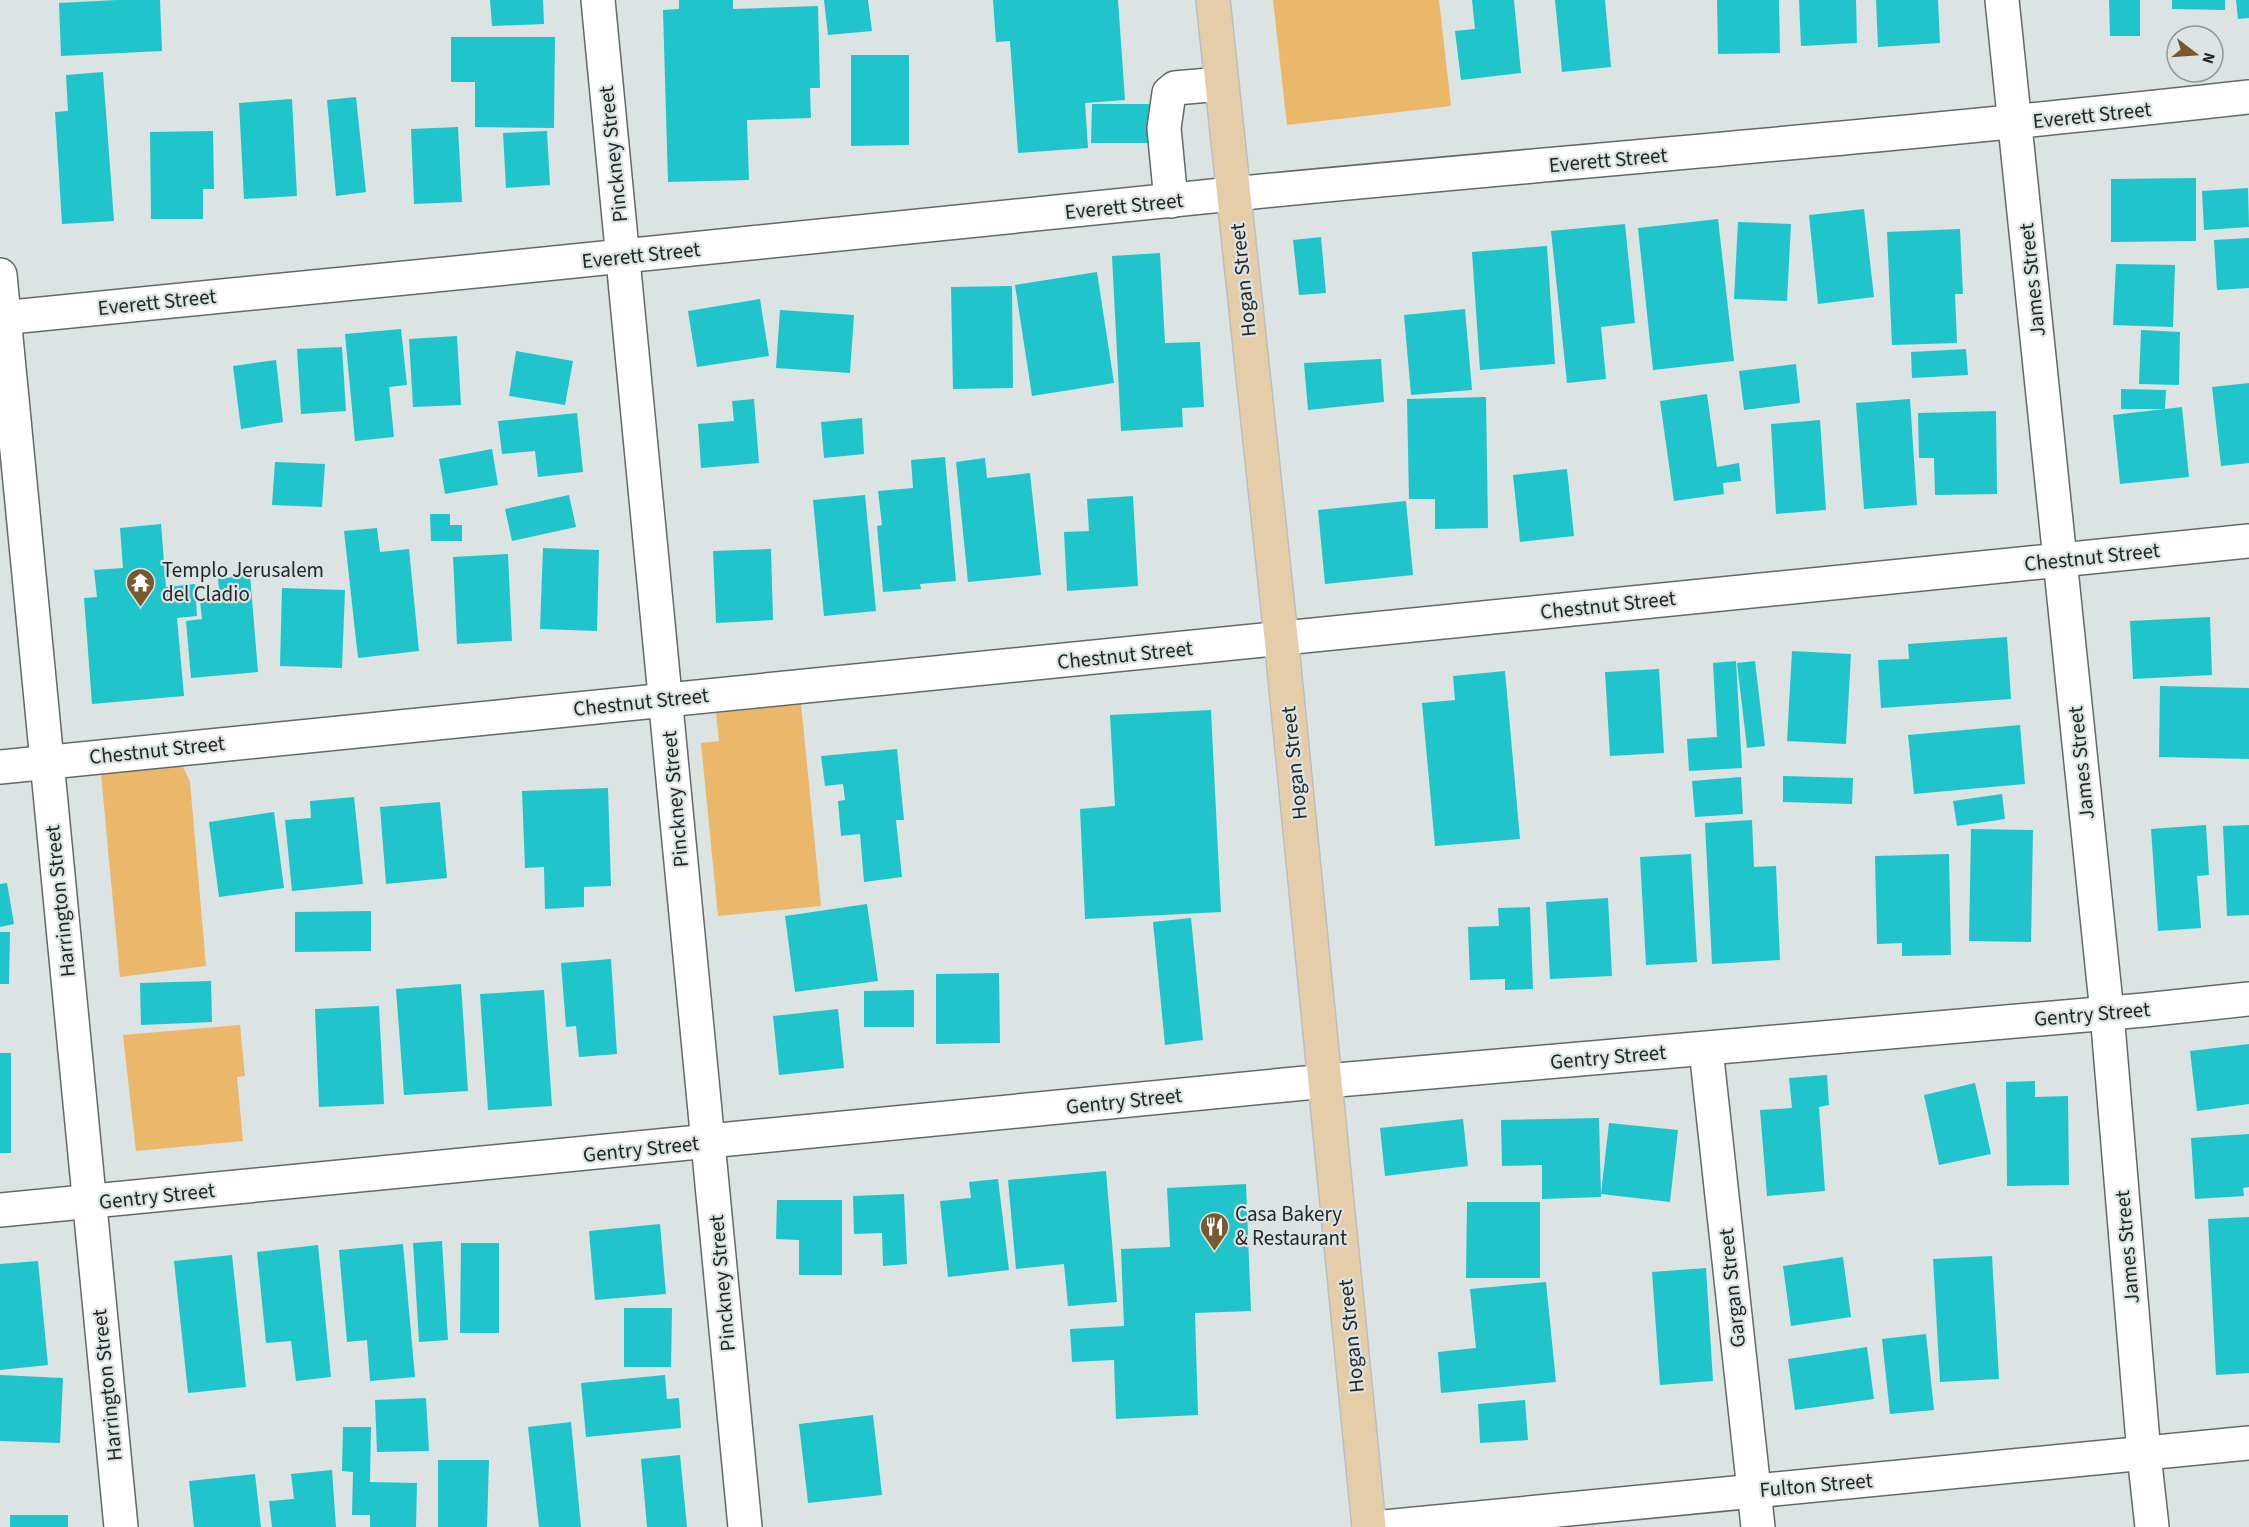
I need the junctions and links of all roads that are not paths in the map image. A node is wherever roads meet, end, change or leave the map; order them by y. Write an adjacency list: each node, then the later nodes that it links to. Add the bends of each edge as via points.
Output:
1 (598, 0): 9 (street, Pinckney Street)
2 (1213, 0): 4 (main road, Hogan Street)
3 (2002, 0): 6 (street, James Street)
4 (1221, 84): 7 (main road, Hogan Street); 8 (street, via 1175,88 1168,93 1164,128)
5 (2249, 97): 6 (street, Everett Street)
6 (2015, 123): 7 (street, Everett Street); 13 (street, James Street)
7 (1234, 194): 8 (street, Everett Street); 14 (main road, Hogan Street)
8 (1171, 201): 9 (street, Everett Street)
9 (623, 257): 11 (street, Everett Street); 15 (street, Pinckney Street)
10 (0, 275): 11 (street, Harrington Street)
11 (2, 317): 16 (street, Harrington Street)
12 (2249, 541): 13 (street, Chestnut Street)
13 (2061, 560): 14 (street, Chestnut Street); 19 (street, James Street)
14 (1281, 637): 15 (street, Chestnut Street, via 1213,647); 21 (main road, Hogan Street)
15 (666, 700): 16 (street, Chestnut Street); 22 (street, Pinckney Street)
16 (46, 762): 17 (street, Chestnut Street); 23 (street, Harrington Street)
17 (0, 767)
18 (2249, 999): 19 (street, Gentry Street)
19 (2107, 1013): 20 (street, Gentry Street); 26 (street, James Street)
20 (1706, 1049): 21 (street, Gentry Street); 27 (street, Gargan Street)
21 (1326, 1081): 22 (street, Gentry Street); 30 (main road, Hogan Street)
22 (708, 1142): 23 (street, Gentry Street); 29 (street, Pinckney Street)
23 (90, 1203): 24 (street, Gentry Street); 28 (street, Harrington Street)
24 (0, 1210)
25 (2249, 1443): 26 (street, Fulton Street)
26 (2144, 1454): 27 (street, Fulton Street); 33 (street, James Street)
27 (1754, 1491): 31 (street, Fulton Street); 32 (street, Gargan Street)
28 (121, 1527)
29 (745, 1527)
30 (1369, 1527)
31 (1384, 1527)
32 (1758, 1527)
33 (2152, 1527)

